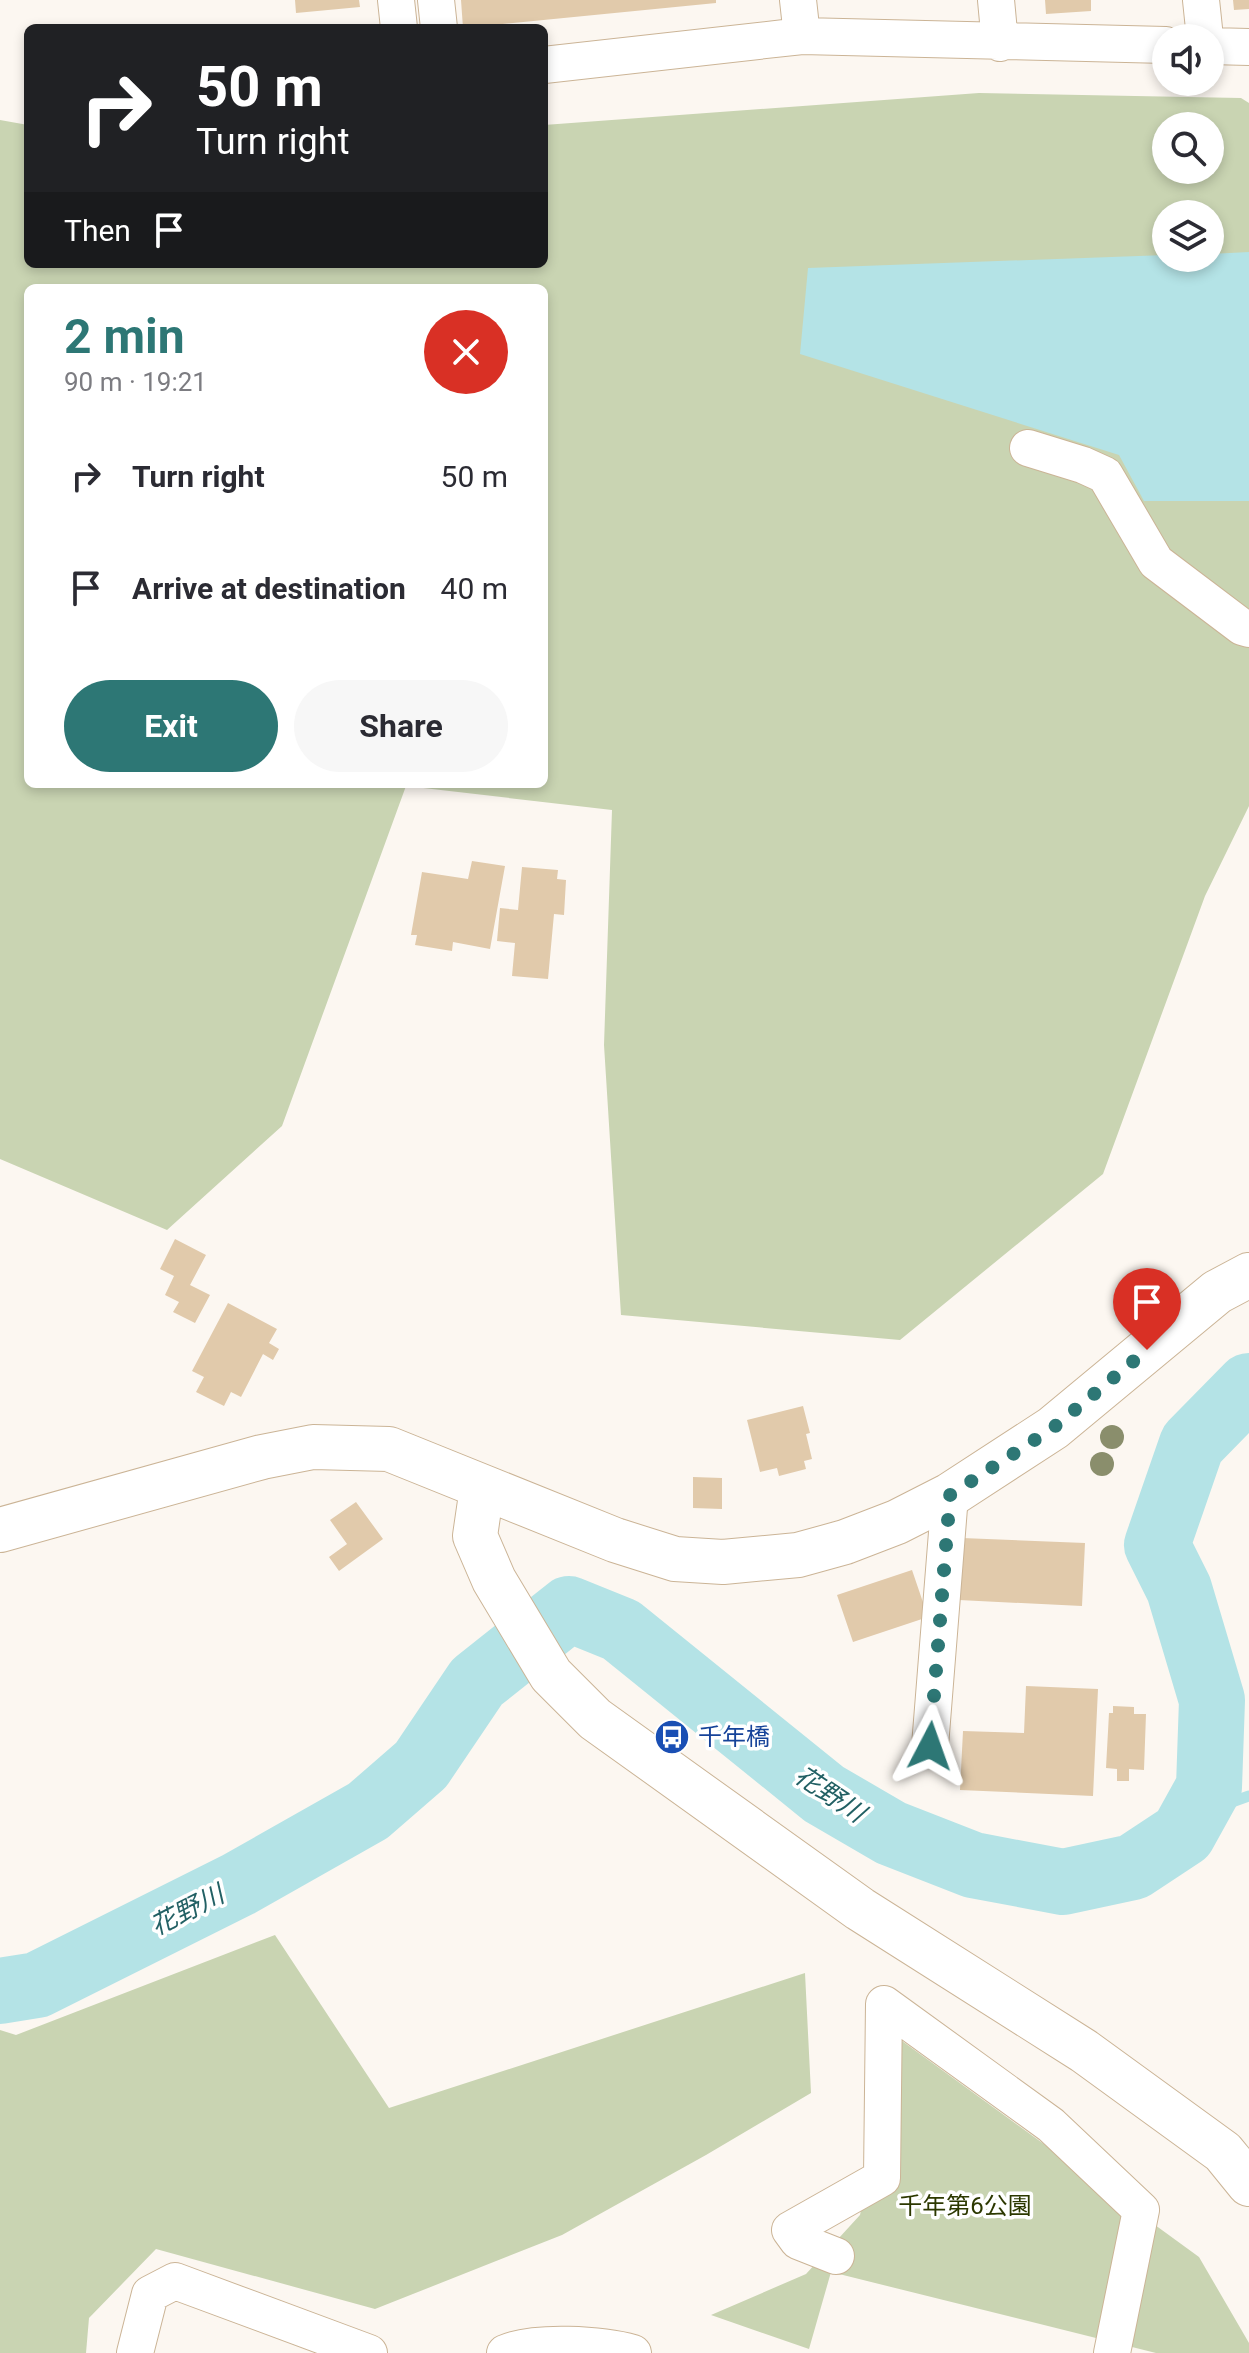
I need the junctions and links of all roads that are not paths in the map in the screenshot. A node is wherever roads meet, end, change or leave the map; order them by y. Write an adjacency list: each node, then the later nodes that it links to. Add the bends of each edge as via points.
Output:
1 (396, 0): 6 (street)
2 (436, 0): 7 (street)
3 (798, 0): 9 (street)
4 (996, 0): 10 (street)
5 (1201, 0): 8 (street)
6 (399, 24)
7 (439, 24)
8 (1204, 24)
9 (802, 36): 10 (street); 14 (street)
10 (1000, 43): 11 (street)
11 (1152, 45)
12 (1224, 46): 13 (street)
13 (1249, 47)
14 (548, 65)
15 (1028, 448): 16 (street, via 1105,475 1156,562)
16 (1249, 629)
17 (1249, 1275): 19 (street, via 1217,1292 1053,1428)
18 (482, 1488): 19 (street, via 675,1559 723,1562 798,1555 845,1542); 20 (street, via 389,1449 313,1447); 22 (street, via 475,1536 494,1580 551,1675 595,1719 860,1909 1084,2051 1223,2152)
19 (950, 1495): 21 (street)
20 (0, 1530)
21 (930, 1746)
22 (1249, 2184)
23 (836, 2256): 28 (street, via 798,2241 790,2230 882,2178 884,2004 1051,2125 1141,2210)
24 (135, 2353): 25 (street, via 150,2294 175,2281)
25 (369, 2353)
26 (505, 2353): 27 (street, via 521,2346)
27 (633, 2353)
28 (1112, 2353)

